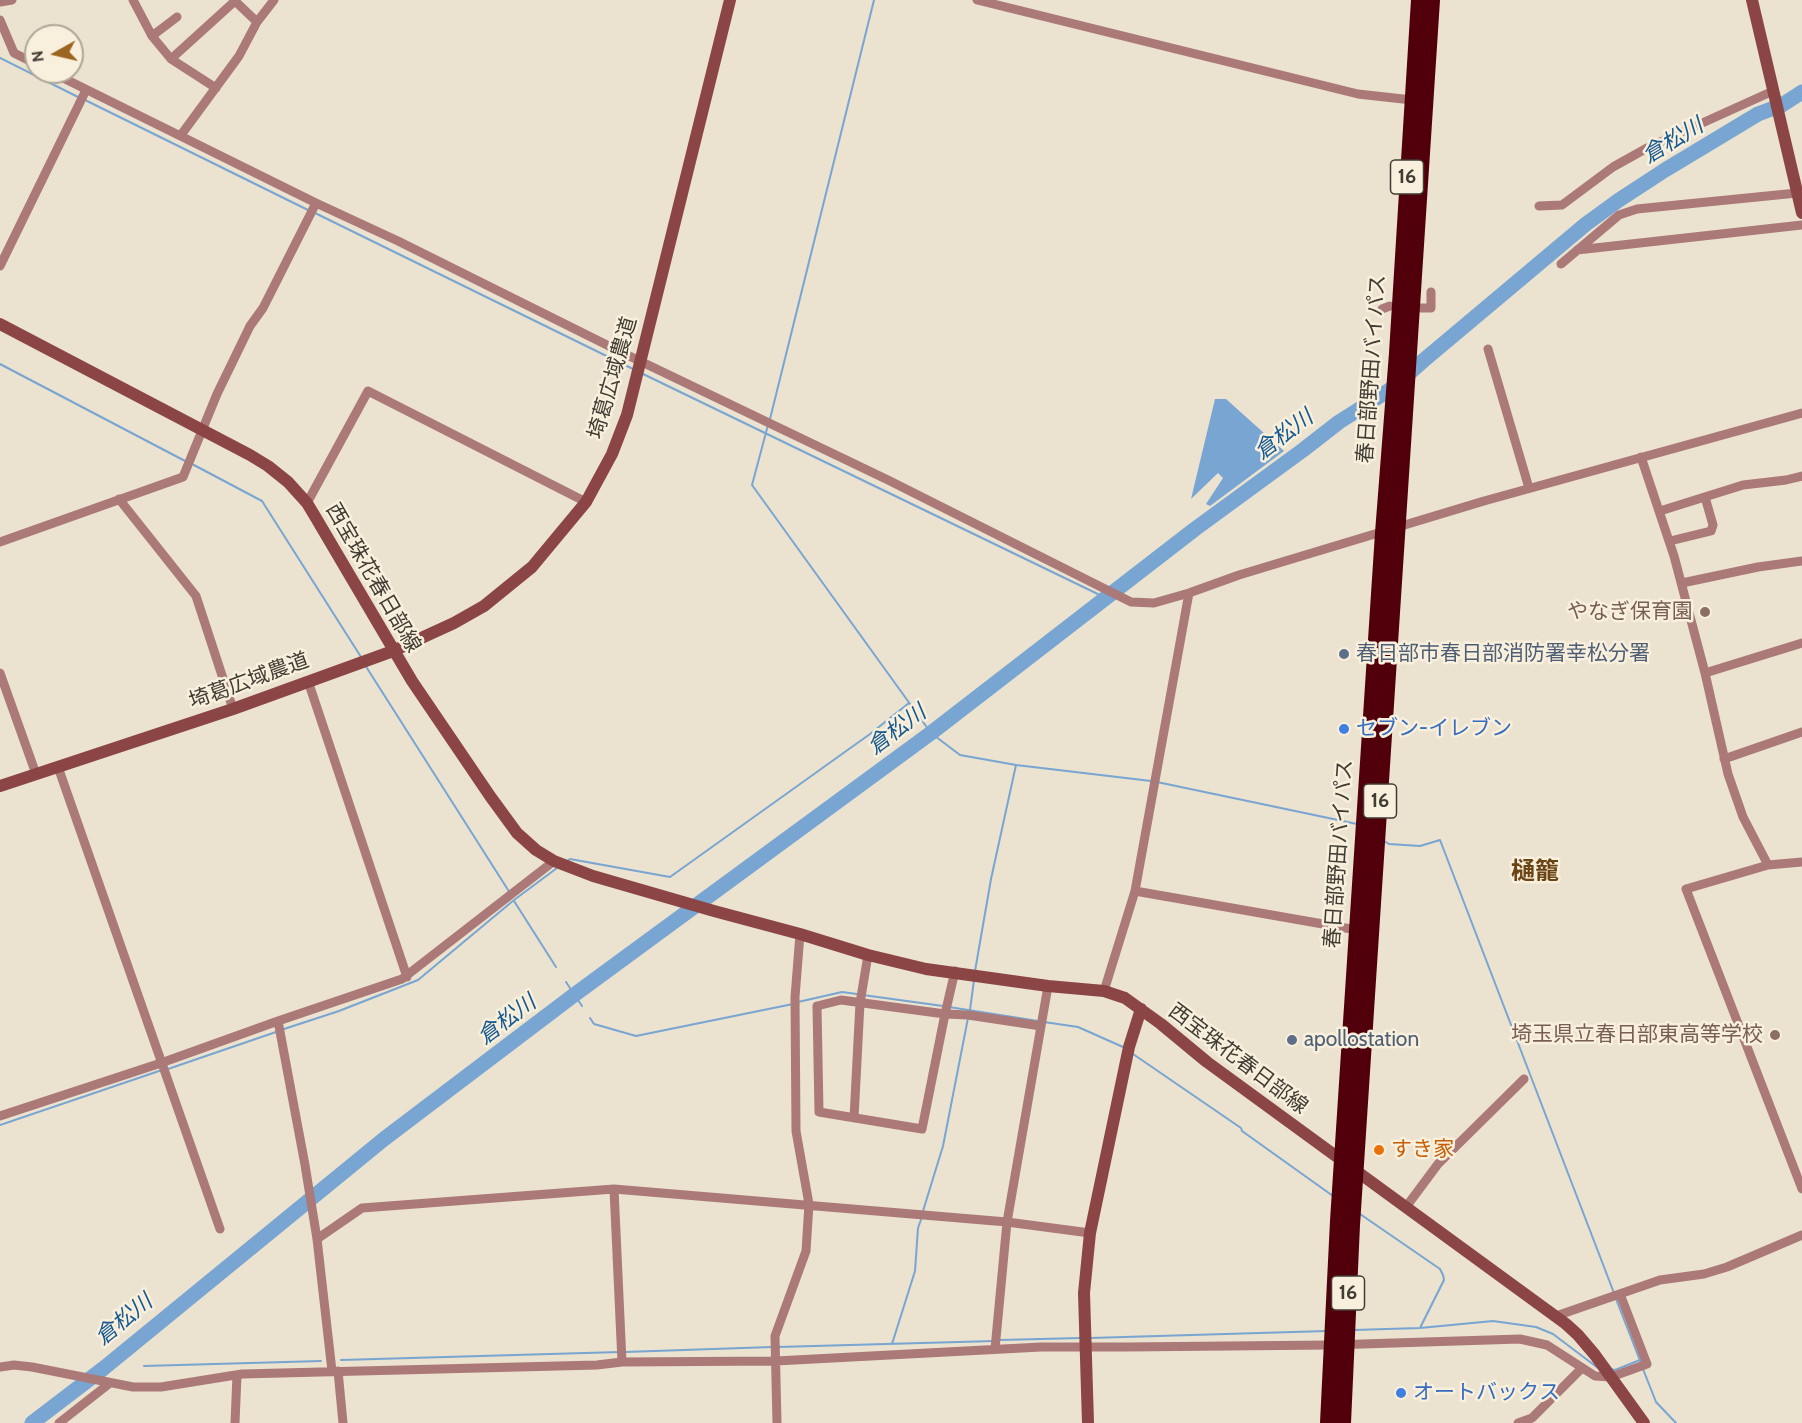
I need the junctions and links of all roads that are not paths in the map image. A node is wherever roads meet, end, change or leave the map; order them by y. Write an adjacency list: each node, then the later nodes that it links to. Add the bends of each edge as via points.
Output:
1 (12, 0): 10 (street)
2 (133, 0): 14 (street)
3 (274, 0): 13 (street)
4 (730, 0): 36 (main road, 埼葛広域農道)
5 (977, 0): 21 (street, via 1358,94)
6 (1419, 0): 21 (highway, 春日部野田バイパス / 16)
7 (1432, 0): 34 (highway, 春日部野田バイパス / 16)
8 (1752, 0): 20 (main road)
9 (235, 1): 13 (street); 16 (street)
10 (0, 2)
11 (177, 18): 14 (street)
12 (0, 20): 15 (street, via 14,53)
13 (257, 22): 18 (street)
14 (152, 36): 16 (street)
15 (24, 58)
16 (171, 59): 18 (street)
17 (74, 84): 19 (street)
18 (216, 88): 22 (street)
19 (86, 90): 22 (street); 30 (street)
20 (1774, 96): 23 (main road); 25 (street, via 1647,148 1613,166 1562,205)
21 (1412, 100): 34 (highway, 春日部野田バイパス / 16)
22 (181, 135): 24 (street)
23 (1797, 193): 26 (main road); 28 (street, via 1637,209 1619,215)
24 (315, 203): 36 (street, via 399,240); 38 (street, via 263,308 250,326)
25 (1539, 206)
26 (1802, 213)
27 (1802, 225): 28 (street)
28 (1577, 250): 29 (street)
29 (1561, 264)
30 (0, 266)
31 (1431, 292): 32 (street, via 1431,308)
32 (1422, 308)
33 (0, 324): 38 (main road, 西宝珠花春日部線)
34 (1403, 349): 47 (highway, 春日部野田バイパス / 16)
35 (1488, 349): 41 (street)
36 (640, 361): 44 (main road, 埼葛広域農道, via 627,415 612,454); 52 (street, via 1131,602 1154,603)
37 (1802, 413): 39 (street)
38 (202, 430): 43 (street, via 183,477); 45 (main road, 西宝珠花春日部線, via 268,466)
39 (1641, 457): 41 (street); 46 (street)
40 (1802, 476): 42 (street, via 1743,485)
41 (1529, 488): 47 (street)
42 (1705, 497): 46 (street); 48 (street, via 1713,525 1711,531)
43 (119, 499): 49 (street); 58 (street, via 196,596)
44 (586, 502): 45 (street, via 368,391); 54 (main road, 埼葛広域農道, via 532,567 484,606)
45 (307, 503): 54 (main road, 西宝珠花春日部線)
46 (1660, 511): 48 (street)
47 (1390, 531): 52 (street); 68 (highway, 春日部野田バイパス / 16); 84 (highway, 春日部野田バイパス / 16)
48 (1670, 541): 51 (street)
49 (0, 542)
50 (1802, 561): 51 (street)
51 (1682, 583): 56 (street)
52 (1189, 593): 67 (street)
53 (1802, 643): 56 (street)
54 (393, 651): 57 (main road, 埼葛広域農道); 64 (main road, 西宝珠花春日部線, via 517,833)
55 (0, 673): 62 (street)
56 (1705, 673): 60 (street)
57 (308, 681): 58 (main road, 埼葛広域農道); 72 (street)
58 (233, 709): 61 (main road, 埼葛広域農道)
59 (1802, 732): 60 (street)
60 (1724, 759): 66 (street, via 1736,802)
61 (58, 767): 62 (main road, 埼葛広域農道); 80 (street)
62 (36, 774): 63 (main road, 埼葛広域農道)
63 (0, 786)
64 (554, 861): 69 (main road, 西宝珠花春日部線, via 592,876); 72 (street)
65 (1802, 862): 66 (street)
66 (1768, 865): 86 (street, via 1686,889)
67 (1135, 891): 68 (street); 74 (street)
68 (1357, 930): 84 (highway, 春日部野田バイパス / 16)
69 (800, 934): 70 (main road, 西宝珠花春日部線); 87 (street, via 795,997 796,1131)
70 (868, 955): 71 (main road, 西宝珠花春日部線); 75 (street)
71 (955, 972): 73 (main road, 西宝珠花春日部線); 77 (street)
72 (407, 976): 79 (street)
73 (1048, 986): 74 (main road, 西宝珠花春日部線); 78 (street)
74 (1104, 991): 76 (main road, 西宝珠花春日部線)
75 (860, 1003): 77 (street); 83 (street); 83 (street, via 841,1000 817,1006 819,1112)
76 (1141, 1009): 84 (main road, 西宝珠花春日部線); 91 (main road, via 1129,1047)
77 (945, 1014): 78 (street); 83 (street, via 921,1129)
78 (1041, 1026): 89 (street)
79 (279, 1028): 80 (street); 93 (street)
80 (161, 1063): 82 (street); 90 (street)
81 (1524, 1079): 88 (street, via 1438,1164)
82 (0, 1116)
83 (854, 1118)
84 (1349, 1166): 88 (main road, 西宝珠花春日部線); 96 (highway, 春日部野田バイパス / 16)
85 (614, 1189): 87 (street); 93 (street, via 362,1208); 100 (street)
86 (1802, 1189)
87 (809, 1204): 89 (street); 99 (street, via 806,1251 775,1336)
88 (1406, 1207): 95 (main road, 西宝珠花春日部線)
89 (1007, 1222): 91 (street); 98 (street)
90 (220, 1229)
91 (1089, 1233): 97 (main road, via 1084,1293)
92 (1802, 1235): 94 (street, via 1727,1267 1660,1280)
93 (317, 1239): 103 (street)
94 (1620, 1294): 95 (street); 104 (street, via 1647,1364)
95 (1556, 1316): 104 (main road, 西宝珠花春日部線, via 1578,1335)
96 (1338, 1345): 97 (street); 102 (street, via 1520,1339 1547,1345); 112 (highway, 春日部野田バイパス / 16); 113 (highway, 春日部野田バイパス / 16)
97 (1086, 1347): 98 (street); 111 (main road)
98 (994, 1348): 99 (street)
99 (776, 1357): 100 (street); 110 (street)
100 (622, 1360): 103 (street, via 597,1365)
101 (0, 1367): 106 (street, via 14,1365)
102 (1582, 1368): 104 (street, via 1594,1376); 114 (street, via 1532,1418)
103 (335, 1371): 105 (street); 109 (street)
104 (1607, 1371): 115 (main road, 西宝珠花春日部線)
105 (237, 1375): 106 (street, via 161,1387); 108 (street)
106 (110, 1383): 107 (street)
107 (59, 1423)
108 (235, 1423)
109 (343, 1423)
110 (777, 1423)
111 (1088, 1423)
112 (1328, 1423)
113 (1343, 1423)
114 (1518, 1423)
115 (1644, 1423)

